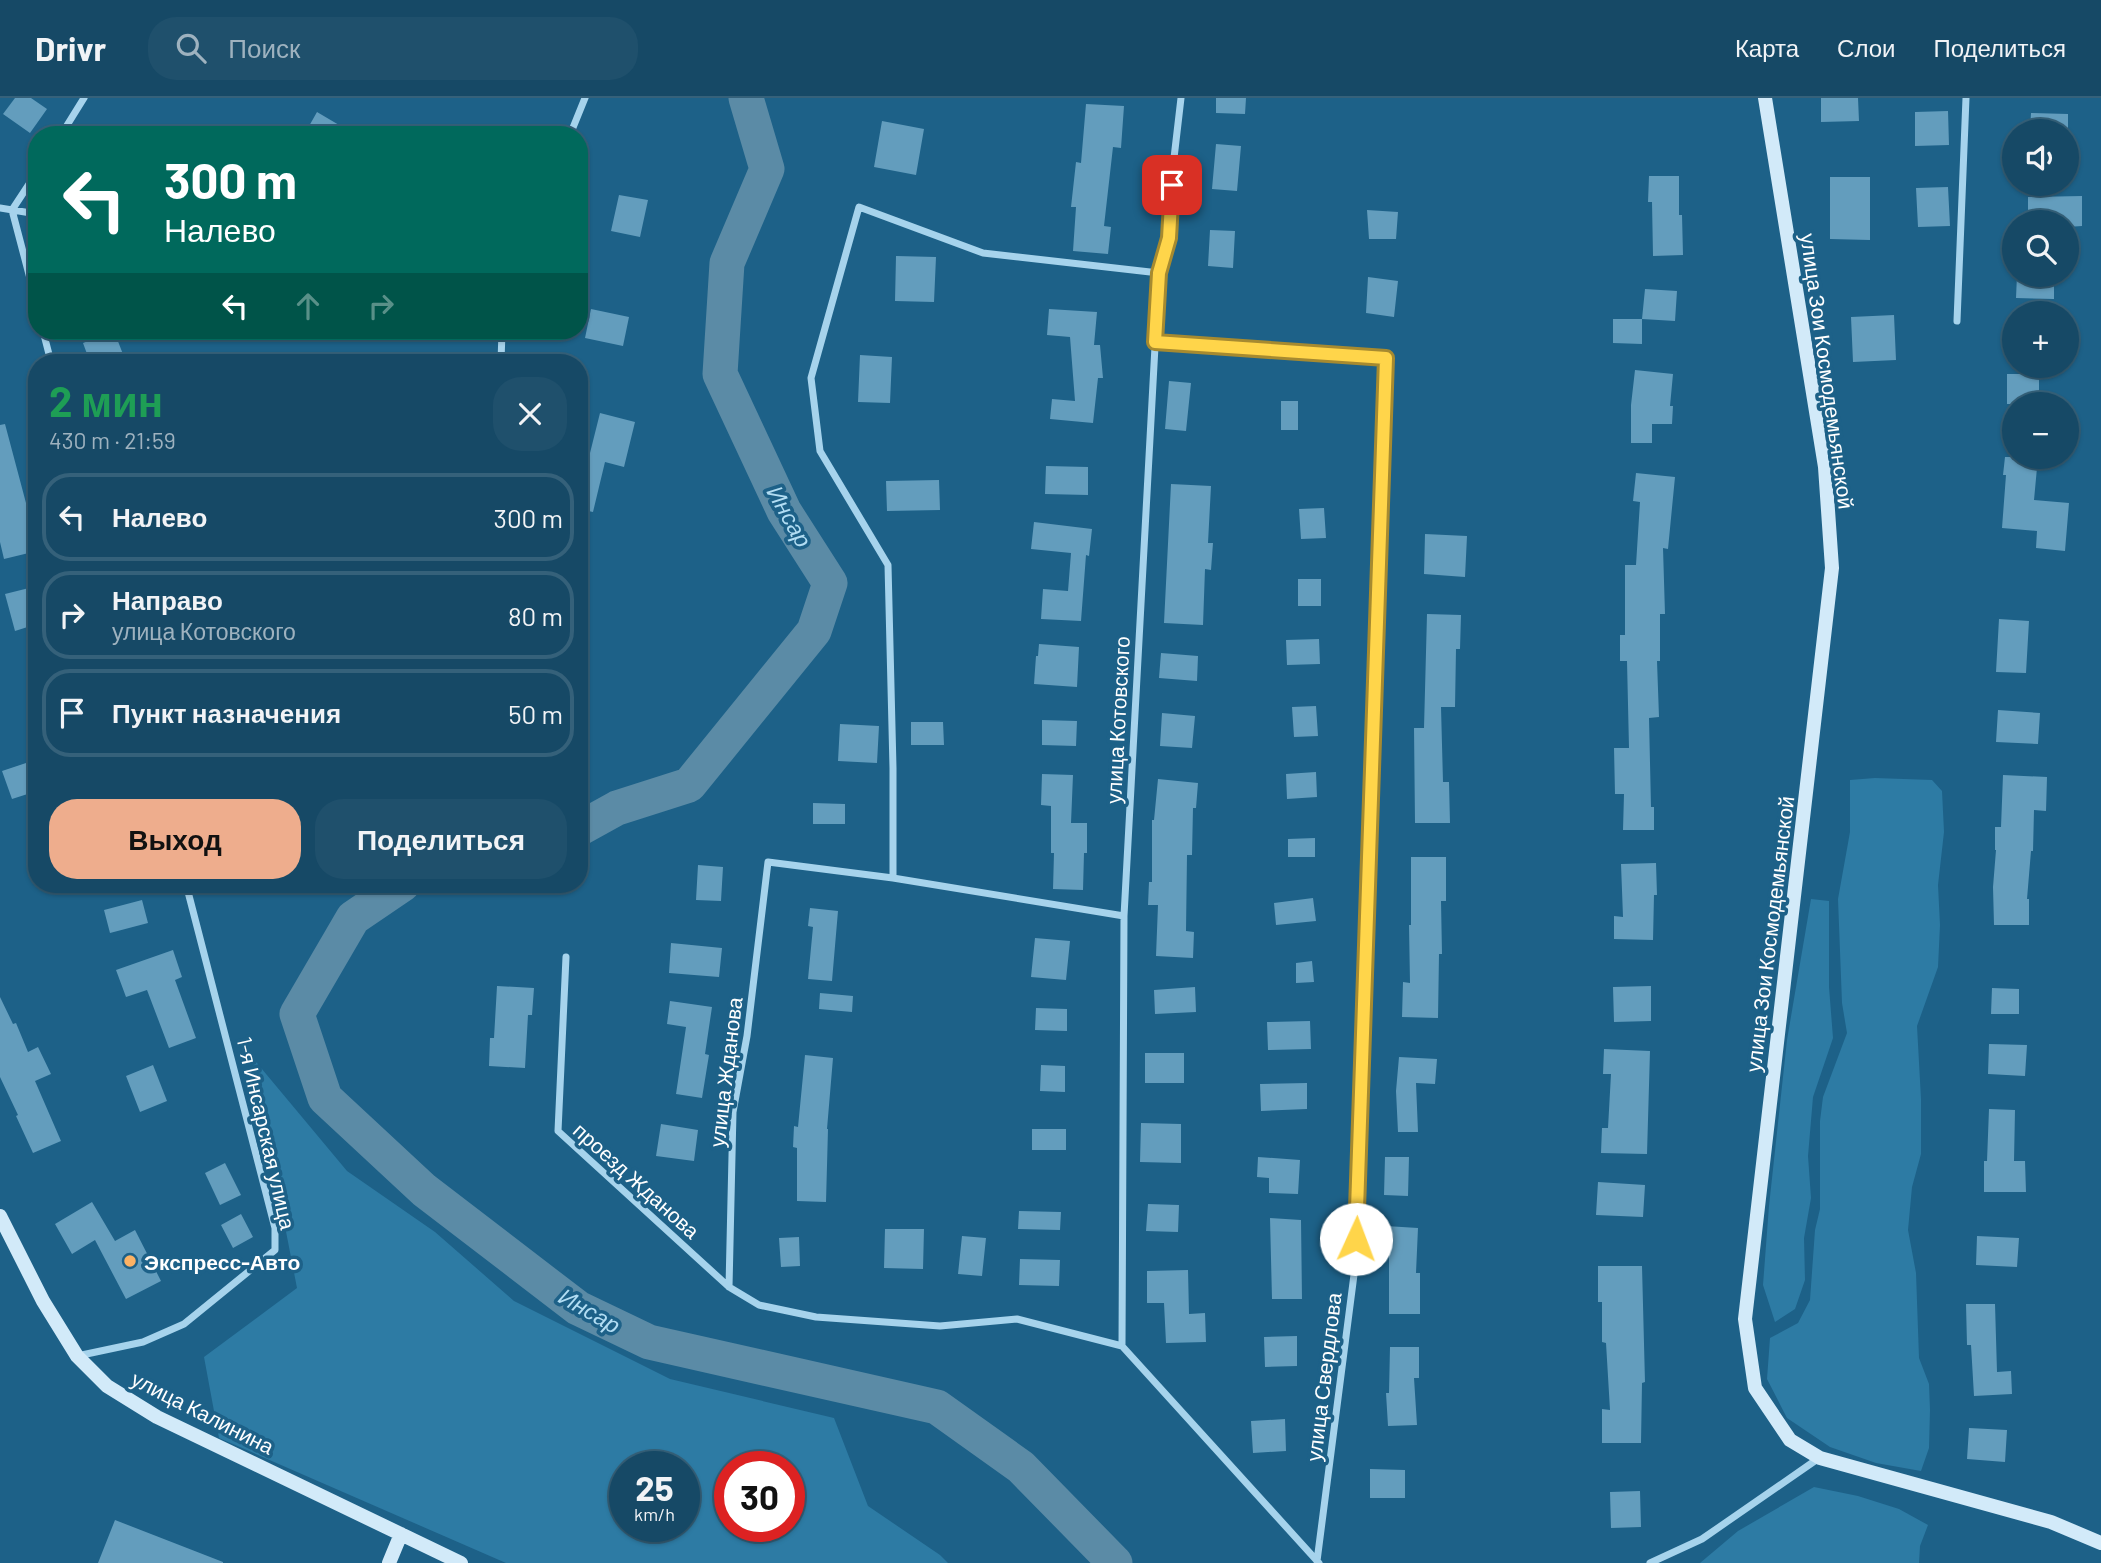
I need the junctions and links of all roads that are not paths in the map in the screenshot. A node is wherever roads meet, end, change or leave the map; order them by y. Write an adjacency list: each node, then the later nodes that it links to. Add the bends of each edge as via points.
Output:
1 (84, 98): 6 (street)
2 (585, 98): 7 (street)
3 (1181, 98): 13 (street, улица Котовского, via 1169,238)
4 (1765, 98): 24 (street, улица Зои Космодемьянской, via 1825,467 1832,568 1745,1319 1755,1388 1790,1440)
5 (1966, 98): 14 (street)
6 (67, 126)
7 (574, 126)
8 (28, 186): 10 (street)
9 (0, 208): 10 (street)
10 (12, 210): 11 (street); 12 (street)
11 (28, 213)
12 (28, 271)
13 (1159, 273): 15 (street, улица Котовского); 16 (street, via 983,253 859,207 811,378 820,451 888,565)
14 (1957, 321)
15 (1155, 342): 18 (street, улица Котовского); 27 (street, улица Свердлова, via 1386,358 1355,1267)
16 (893, 878): 18 (street); 21 (street, улица Жданова, via 768,862 733,1112)
17 (188, 893): 23 (street, 1-я Инсарская улица, via 275,1228 275,1250 184,1324 144,1342)
18 (1124, 916): 22 (street, улица Котовского)
19 (566, 957): 21 (street, проезд Жданова, via 558,1131)
20 (0, 1216): 23 (street, улица Калинина)
21 (729, 1287): 22 (street, via 759,1305 816,1317 940,1326 1017,1319)
22 (1122, 1346): 27 (street)
23 (77, 1356): 25 (street, улица Калинина, via 107,1386 157,1417)
24 (1820, 1458): 26 (street, улица Зои Космодемьянской, via 2051,1522); 30 (street, via 1702,1539)
25 (401, 1534): 28 (street); 29 (street, улица Калинина)
26 (2101, 1543)
27 (1318, 1562)
28 (389, 1563)
29 (461, 1563)
30 (1650, 1563)

